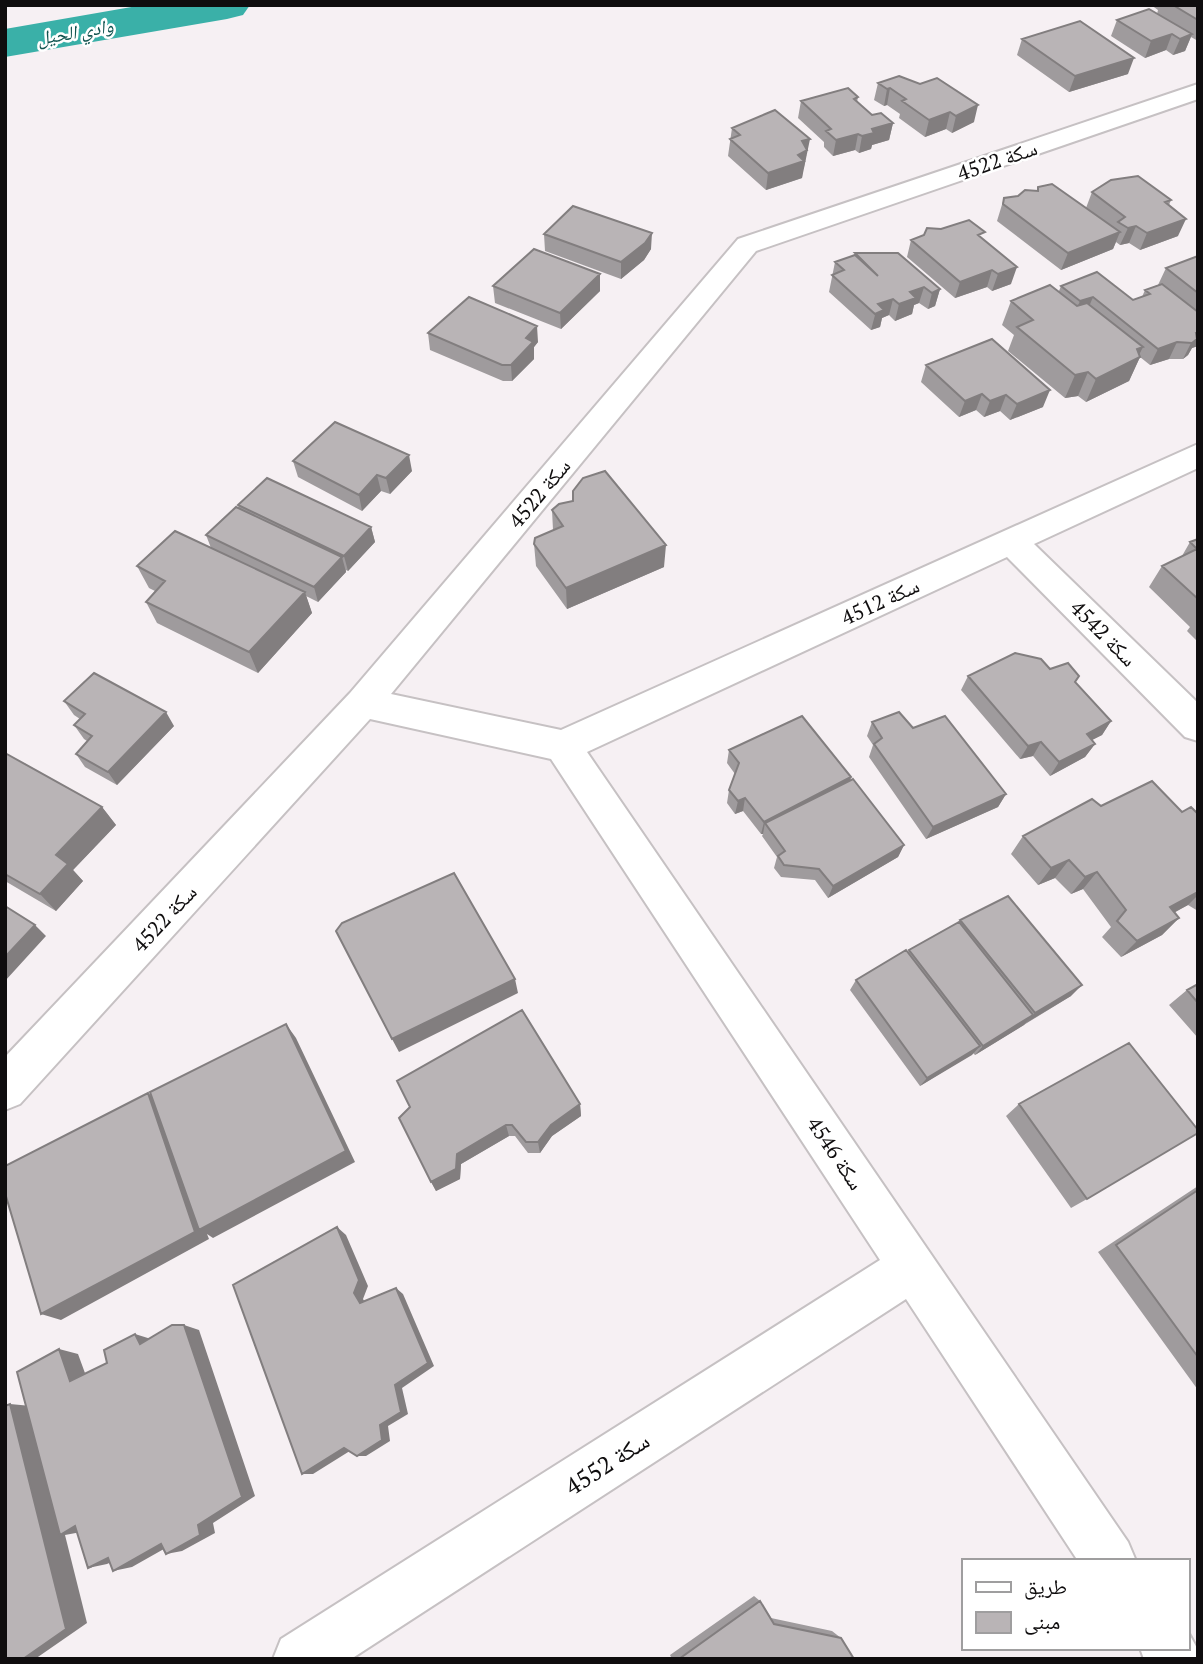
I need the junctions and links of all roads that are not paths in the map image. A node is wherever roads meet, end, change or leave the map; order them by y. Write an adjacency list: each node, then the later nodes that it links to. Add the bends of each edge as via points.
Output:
1 (1198, 91): 4 (street, سكة 4522, via 747,245)
2 (1198, 455): 3 (street, سكة 4512)
3 (1011, 541): 5 (street, سكة 4542); 6 (street, سكة 4512)
4 (363, 703): 6 (street); 7 (street, سكة 4522)
5 (1198, 726)
6 (563, 746): 8 (street, سكة 4546)
7 (5, 1089)
8 (912, 1267): 9 (street, سكة 4546); 10 (street, سكة 4552)
9 (1108, 1559)
10 (301, 1659)

